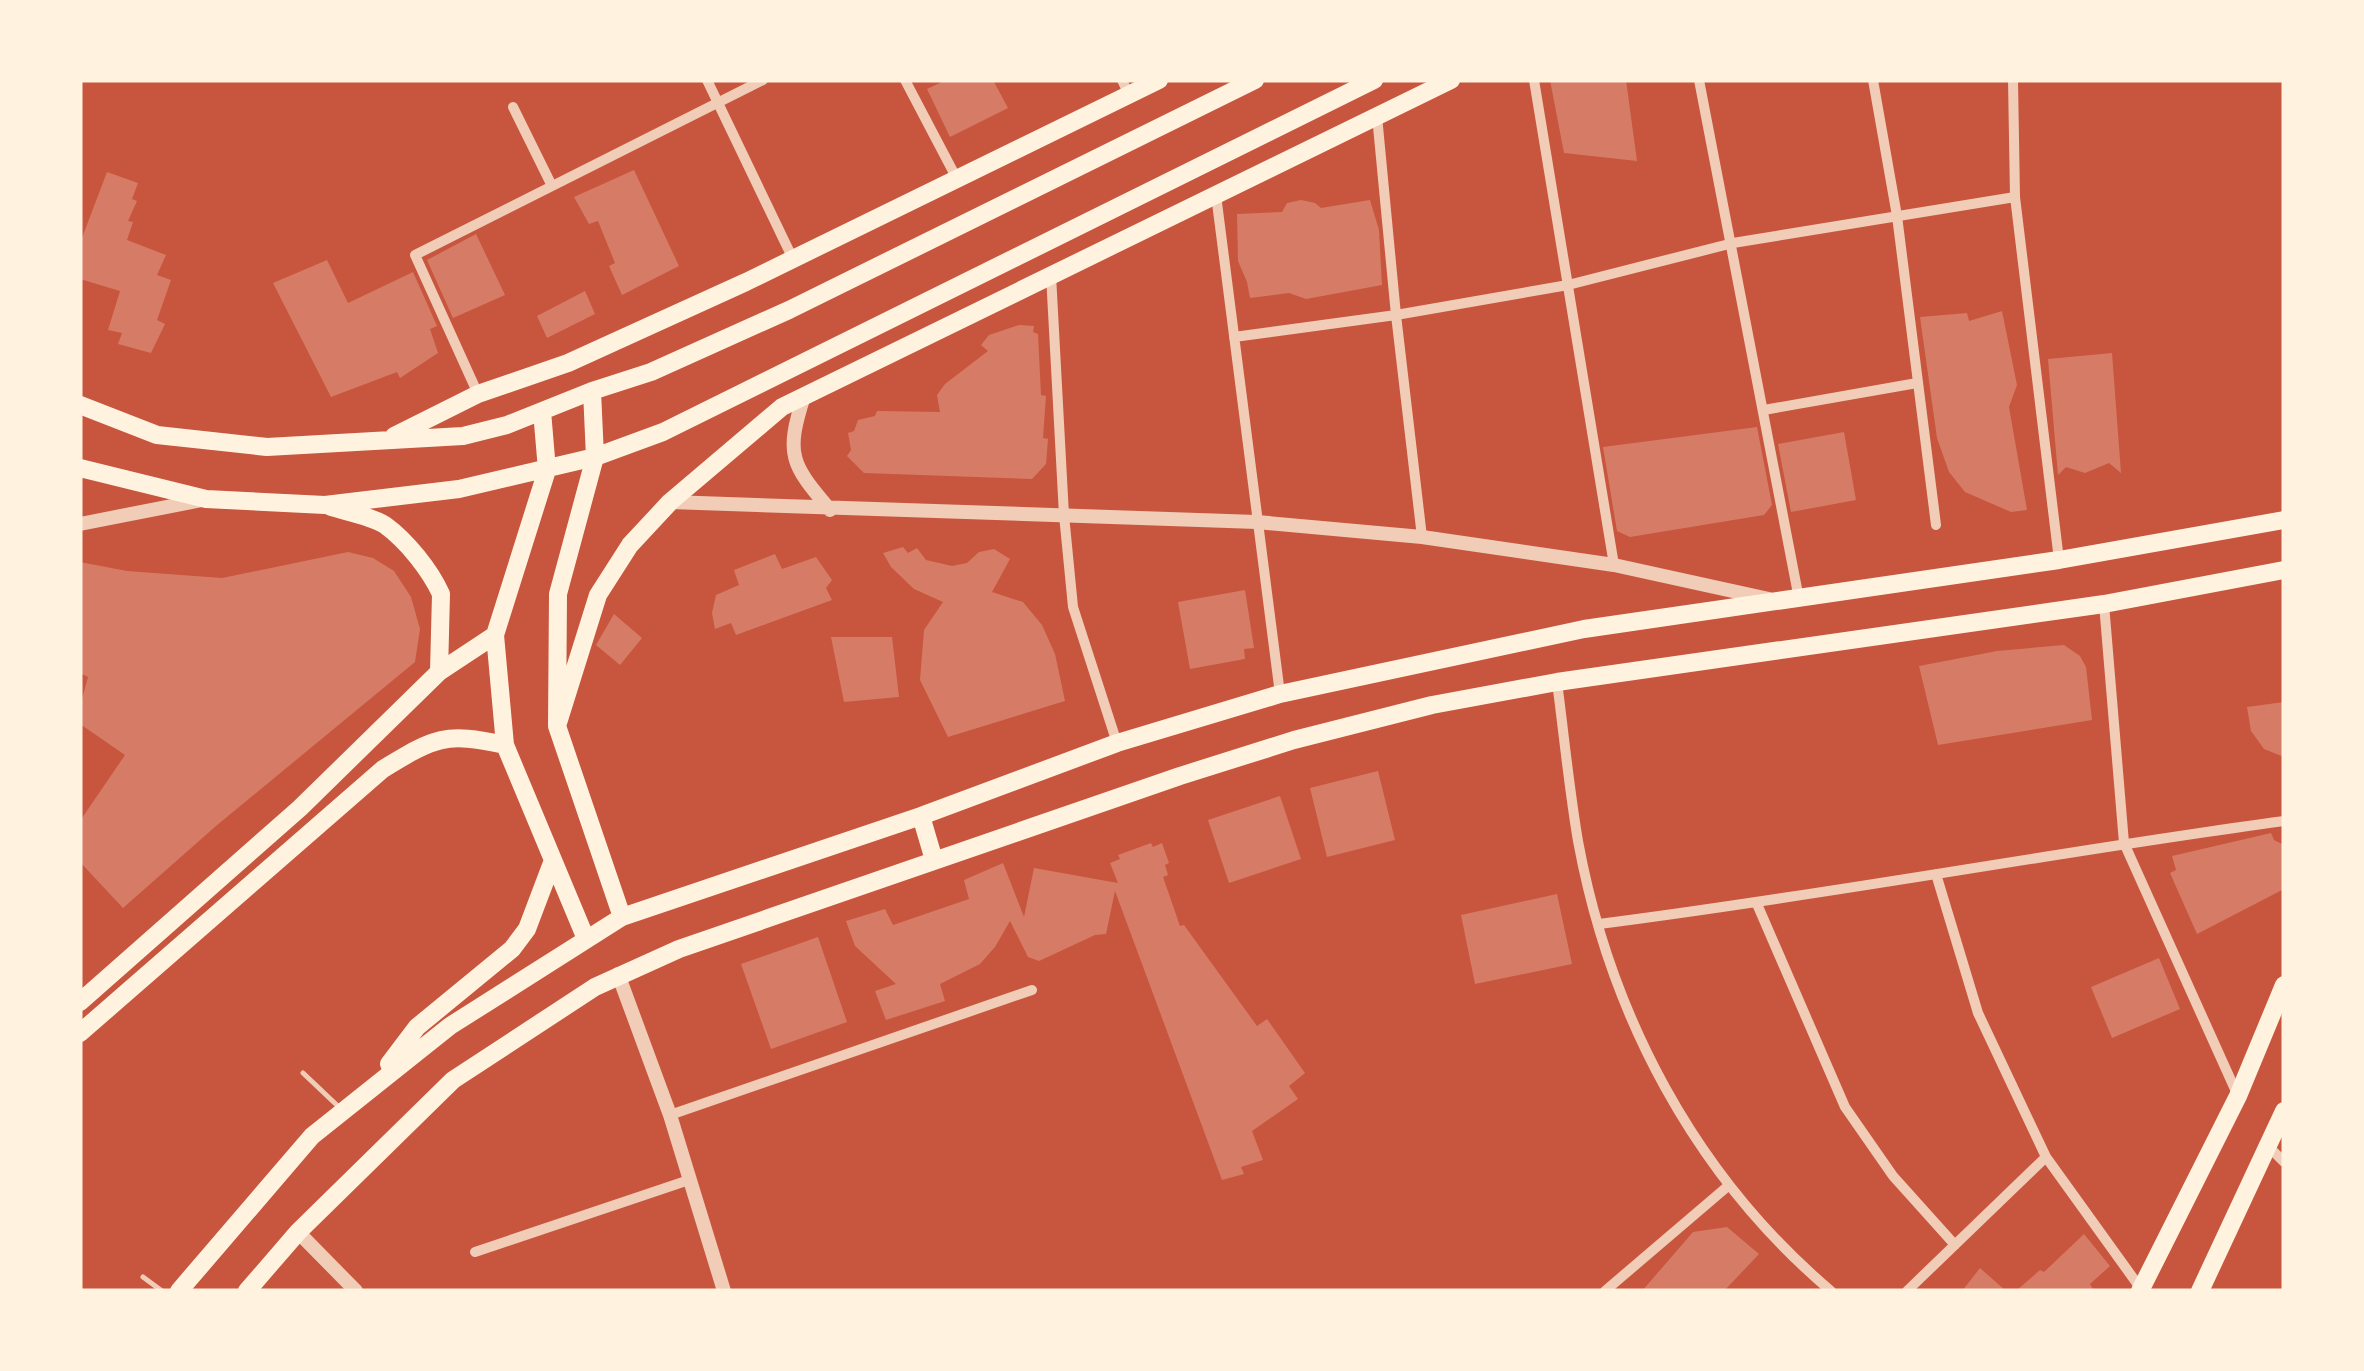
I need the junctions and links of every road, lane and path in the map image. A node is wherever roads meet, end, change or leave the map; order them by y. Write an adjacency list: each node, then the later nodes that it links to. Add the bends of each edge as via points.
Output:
1 (707, 80): 13 (street)
2 (763, 80): 13 (street)
3 (905, 80): 17 (street)
4 (1159, 80): 12 (main road)
5 (1255, 80): 30 (main road, via 789,310)
6 (1374, 80): 16 (main road)
7 (1451, 80): 15 (main road)
8 (1534, 80): 26 (street)
9 (1699, 80): 23 (street)
10 (1873, 80): 22 (street)
11 (2013, 80): 20 (street)
12 (1126, 87): 17 (main road)
13 (719, 102): 18 (street); 24 (street)
14 (514, 107): 18 (street)
15 (1378, 116): 19 (main road); 27 (street)
16 (1179, 176): 21 (main road); 37 (main road, via 663,432)
17 (957, 179): 24 (main road)
18 (552, 186): 31 (street, via 415,255)
19 (1216, 195): 21 (main road); 28 (street)
20 (2015, 197): 22 (street); 52 (street)
21 (1192, 206): 25 (main road)
22 (1897, 216): 23 (street); 29 (street)
23 (1732, 243): 26 (street); 34 (street)
24 (792, 260): 31 (main road, via 568,363)
25 (1051, 275): 32 (main road); 45 (street)
26 (1568, 285): 27 (street); 53 (street)
27 (1396, 315): 28 (street); 51 (street)
28 (1234, 337): 47 (street)
29 (1917, 382): 34 (street); 48 (street)
30 (592, 391): 35 (main road); 37 (main road)
31 (478, 394): 36 (main road)
32 (804, 396): 41 (main road, via 767,418); 44 (street, via 792,433 797,470)
33 (80, 405): 36 (main road, via 158,436 267,447)
34 (1764, 410): 57 (street)
35 (542, 411): 36 (main road, via 463,436); 39 (main road)
36 (386, 439)
37 (595, 457): 39 (main road); 63 (main road, via 558,594)
38 (80, 468): 40 (main road)
39 (546, 470): 42 (main road, via 459,489); 59 (main road)
40 (206, 499): 42 (main road); 49 (street)
41 (670, 502): 44 (street); 63 (main road, via 598,595)
42 (325, 504): 60 (main road, via 384,524 436,582)
43 (2284, 508): 50 (main road)
44 (830, 510): 45 (street)
45 (1064, 515): 47 (street); 64 (street, via 1073,607)
46 (2284, 520): 50 (main road)
47 (1257, 522): 51 (street); 62 (street)
48 (1936, 525)
49 (81, 528)
50 (2228, 528): 52 (main road)
51 (1422, 537): 53 (street)
52 (2059, 560): 57 (main road)
53 (1614, 565): 57 (street)
54 (2284, 570): 55 (main road)
55 (2263, 574): 56 (main road); 58 (main road)
56 (2284, 582)
57 (1792, 601): 62 (main road, via 1584,629)
58 (2104, 604): 61 (main road); 68 (street)
59 (496, 635): 60 (main road); 65 (main road)
60 (439, 672): 79 (main road, via 300,808)
61 (1557, 682): 69 (main road, via 1294,740); 74 (street, via 1579,842)
62 (1280, 694): 64 (main road)
63 (558, 726): 73 (main road)
64 (1117, 743): 66 (main road)
65 (505, 745): 70 (main road); 80 (main road, via 430,740 384,769)
66 (921, 816): 69 (main road); 73 (main road)
67 (2284, 822): 68 (street)
68 (2124, 843): 71 (street); 83 (street)
69 (934, 860): 76 (main road)
70 (552, 863): 75 (main road); 82 (main road, via 512,949 417,1028)
71 (1936, 874): 72 (street); 88 (street, via 1978,1014)
72 (1757, 904): 74 (street); 93 (street, via 1845,1107 1893,1176)
73 (622, 916): 75 (main road)
74 (1600, 924): 91 (street, via 1624,1008 1654,1070)
75 (586, 939): 82 (main road, via 450,1026)
76 (618, 974): 86 (street); 92 (main road, via 453,1080)
77 (2284, 985): 83 (main road)
78 (1032, 990): 86 (street)
79 (80, 1002)
80 (80, 1033)
81 (303, 1073): 84 (lane)
82 (372, 1088): 84 (main road)
83 (2238, 1096): 96 (main road)
84 (343, 1111): 98 (main road, via 312,1136)
85 (2284, 1111): 87 (main road)
86 (670, 1115): 90 (street)
87 (2269, 1147): 89 (street); 105 (main road)
88 (2046, 1157): 93 (street); 96 (street)
89 (2284, 1162)
90 (689, 1180): 94 (street); 101 (street)
91 (1728, 1186): 102 (street); 103 (street, via 1788,1255)
92 (298, 1232): 99 (main road); 100 (street)
93 (1955, 1244): 104 (street)
94 (476, 1252)
95 (143, 1277): 97 (lane)
96 (2140, 1290)
97 (162, 1291)
98 (179, 1291)
99 (247, 1291)
100 (356, 1291)
101 (724, 1291)
102 (1605, 1291)
103 (1830, 1291)
104 (1907, 1291)
105 (2200, 1291)

